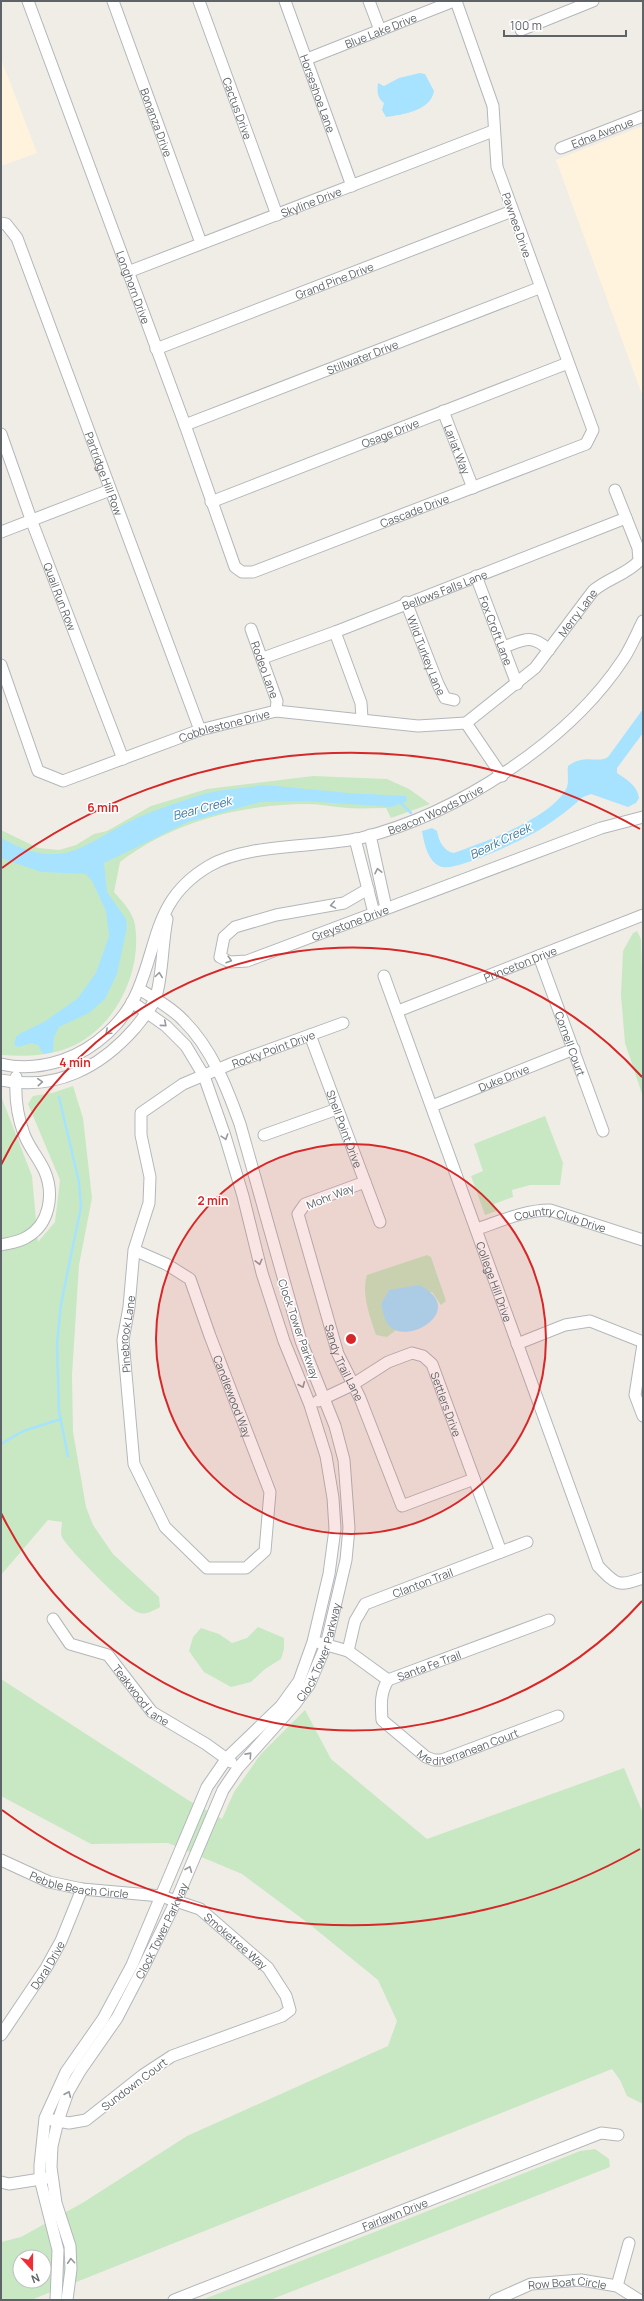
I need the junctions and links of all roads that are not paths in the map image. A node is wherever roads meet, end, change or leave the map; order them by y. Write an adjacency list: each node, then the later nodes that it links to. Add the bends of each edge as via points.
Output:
1 (28, 1): 19 (street, Longhorn Drive)
2 (113, 1): 18 (street, Bonanza Drive)
3 (199, 1): 16 (street, Cactus Drive)
4 (285, 1): 10 (street, Horseshoe Lane)
5 (369, 1): 8 (street)
6 (455, 1): 8 (street, Blue Lake Drive); 12 (street, Pawnee Drive, via 493,106)
7 (593, 1): 9 (street)
8 (380, 30): 10 (street, Blue Lake Drive)
9 (521, 30)
10 (307, 59): 14 (street, Horseshoe Lane)
11 (643, 116): 13 (street, Edna Avenue)
12 (493, 131): 14 (street, Skyline Drive); 15 (street, Pawnee Drive, via 497,167)
13 (561, 148)
14 (352, 186): 16 (street, Skyline Drive)
15 (512, 211): 20 (street, Pawnee Drive); 21 (street, Grand Pine Drive)
16 (277, 215): 18 (street, Skyline Drive)
17 (1, 223): 28 (street, Partridge Hill Row, via 6,224 17,238)
18 (201, 243): 19 (street, Skyline Drive)
19 (128, 272): 21 (street, Longhorn Drive)
20 (539, 288): 22 (street, Pawnee Drive); 24 (street, Stillwater Drive)
21 (156, 349): 24 (street, Longhorn Drive)
22 (568, 363): 23 (street, Osage Drive); 26 (street, Pawnee Drive, via 593,430)
23 (443, 411): 27 (street, Lariat Way); 30 (street, Osage Drive)
24 (185, 425): 30 (street, Longhorn Drive)
25 (1, 434): 32 (street, Quail Run Row)
26 (586, 444): 27 (street, Cascade Drive)
27 (473, 488): 34 (street, Cascade Drive, via 253,572)
28 (110, 490): 32 (street); 49 (street, Partridge Hill Row)
29 (615, 490): 31 (street, Merry Lane)
30 (211, 502): 34 (street, Longhorn Drive, via 235,567)
31 (626, 518): 35 (street, Bellows Falls Lane); 41 (street, Merry Lane, via 638,548 639,561 629,571 604,581 593,591)
32 (32, 522): 33 (street); 50 (street, Quail Run Row)
33 (1, 532)
34 (242, 572)
35 (476, 576): 36 (street, Bellows Falls Lane); 40 (street, Fox Croft Lane)
36 (406, 602): 39 (street, Bellows Falls Lane); 45 (street, Wild Turkey Lane, via 438,684 445,698)
37 (643, 621): 51 (street, Beacon Woods Drive, via 624,658 600,689 571,719)
38 (251, 629): 42 (street, Rodeo Lane)
39 (335, 632): 42 (street, Bellows Falls Lane); 47 (street, via 360,703)
40 (504, 647): 41 (street, via 527,638 539,640); 44 (street, Fox Croft Lane)
41 (549, 650): 44 (street, Merry Lane, via 535,668)
42 (263, 658): 46 (street, Rodeo Lane, via 277,701)
43 (1, 665): 50 (street, Cobblestone Drive, via 38,771 63,781)
44 (517, 684): 48 (street, Merry Lane)
45 (454, 700)
46 (276, 711): 47 (street, Cobblestone Drive); 49 (street, Cobblestone Drive)
47 (362, 718): 48 (street, Cobblestone Drive, via 418,726)
48 (466, 723): 51 (street)
49 (200, 730): 50 (street, Cobblestone Drive)
50 (123, 759)
51 (502, 776): 53 (street, Beacon Woods Drive, via 433,812)
52 (643, 817): 57 (street, Greystone Drive, via 601,828)
53 (370, 835): 54 (street, Beacon Woods Drive); 57 (street, one-way to 53)
54 (355, 838): 55 (street); 56 (street, Beacon Woods Drive, via 304,847 242,853 210,865 186,883)
55 (368, 889): 58 (street); 58 (street, Greystone Drive, one-way to 58, via 344,903 276,915 235,927 224,937 220,956 230,962 247,961)
56 (171, 901): 62 (street, Beacon Woods Drive, via 154,937); 63 (street, Beacon Woods Drive, one-way to 56)
57 (386, 908): 58 (street, Greystone Drive)
58 (374, 913)
59 (643, 915): 60 (street, Princeton Drive)
60 (539, 956): 65 (street, Princeton Drive); 69 (street, Cornell Court)
61 (384, 976): 65 (street, College Hill Drive)
62 (139, 989): 63 (street, Clock Tower Parkway); 64 (street, Beacon Woods Drive)
63 (155, 999): 66 (street, Beacon Woods Drive); 72 (street, Clock Tower Parkway, via 184,1020 198,1037)
64 (132, 1002): 66 (street, Clock Tower Parkway); 71 (street, one-way to 71, via 114,1026 91,1046 50,1064)
65 (398, 1011): 76 (street, College Hill Drive)
66 (147, 1012): 73 (street, Clock Tower Parkway, one-way to 73, via 186,1046); 75 (street, one-way to 66, via 53,1081 77,1073 101,1060 126,1038)
67 (343, 1023): 68 (street, Rocky Point Drive)
68 (310, 1035): 72 (street, Rocky Point Drive); 77 (street, Shell Point Drive)
69 (574, 1049): 76 (street, Duke Drive); 78 (street, Cornell Court)
70 (1, 1064): 71 (street)
71 (16, 1068): 75 (street)
72 (217, 1070): 73 (street, Rocky Point Drive); 90 (street, Clock Tower Parkway, via 240,1124 300,1342)
73 (204, 1076): 86 (street, Pinebrook Lane, via 183,1084 141,1113 141,1135 150,1177 149,1203); 91 (street, Clock Tower Parkway, one-way to 91, via 228,1143 262,1273 284,1341)
74 (1, 1080): 75 (street)
75 (16, 1083): 85 (street, via 16,1100 21,1125 44,1170 49,1184 50,1202 45,1216 34,1232 23,1239)
76 (432, 1106): 83 (street, College Hill Drive)
77 (336, 1109): 79 (street); 80 (street, Shell Point Drive)
78 (603, 1132)
79 (264, 1135)
80 (365, 1182): 81 (street, Mohr Way, via 305,1204); 82 (street, Shell Point Drive)
81 (298, 1214): 89 (street, Sandy Trail Lane, via 313,1261 326,1316 338,1354)
82 (380, 1222)
83 (477, 1229): 84 (street, Country Club Drive, via 536,1210 550,1210); 88 (street, College Hill Drive)
84 (643, 1240)
85 (1, 1245)
86 (134, 1250): 96 (street, Candlewood Way, via 166,1264 190,1279 270,1492 265,1551); 96 (street, Pinebrook Lane, via 123,1340 134,1464 165,1527 207,1568)
87 (643, 1343): 88 (street, via 590,1321 565,1325); 92 (street, via 635,1395)
88 (517, 1344): 97 (street, College Hill Drive, via 598,1566 614,1582 625,1584)
89 (352, 1385): 90 (street, Settlers Drive); 93 (street, Sandy Trail Lane, via 360,1398 402,1506); 93 (street, Settlers Drive, via 388,1362 412,1353 423,1356 432,1364)
90 (324, 1398): 91 (street, Settlers Drive); 101 (street, Clock Tower Parkway, via 344,1460 349,1528 346,1560)
91 (310, 1405): 100 (street, Clock Tower Parkway, via 326,1456 335,1529 329,1574)
92 (643, 1416)
93 (474, 1479): 95 (street, Settlers Drive)
94 (528, 1542): 95 (street, Clanton Trail)
95 (501, 1552): 102 (street, Clanton Trail, via 365,1604 355,1621)
96 (246, 1568)
97 (643, 1578)
98 (53, 1619): 105 (street, Teakwood Lane, via 70,1644 108,1655 152,1712)
99 (549, 1620): 103 (street, Santa Fe Trail)
100 (313, 1642): 101 (street, Santa Fe Trail); 105 (street, Clock Tower Parkway, via 299,1681 281,1706)
101 (326, 1645): 102 (street, Santa Fe Trail); 106 (street, Clock Tower Parkway, one-way to 101, via 309,1685)
102 (348, 1651): 103 (street, Santa Fe Trail)
103 (388, 1680): 104 (street, Mediterranean Court, via 380,1700 382,1720 434,1760 442,1760)
104 (558, 1716)
105 (227, 1758): 106 (street, Teakwood Lane); 109 (street, Clock Tower Parkway, via 207,1787)
106 (238, 1768): 110 (street, Clock Tower Parkway, one-way to 106, via 223,1790)
107 (1, 1860): 108 (street, Pebble Beach Circle, via 49,1882)
108 (82, 1889): 109 (street, Pebble Beach Circle); 112 (street, Doral Drive, via 61,1941)
109 (161, 1896): 110 (street, Smoketree Way); 113 (street, Clock Tower Parkway, via 132,1965 103,2019 66,2072)
110 (176, 1901): 111 (street, Smoketree Way, via 200,1909 268,1968 286,1996); 114 (street, Clock Tower Parkway, one-way to 110, via 68,2092 117,2018)
111 (290, 2010): 114 (street, Sundown Court, via 282,2016 172,2056 143,2075 86,2120 69,2123)
112 (1, 2035)
113 (45, 2118): 114 (street, Sundown Court); 117 (street, Clock Tower Parkway)
114 (58, 2121): 116 (street, Clock Tower Parkway, via 52,2146)
115 (618, 2135): 123 (street, Fairlawn Drive, via 601,2133)
116 (53, 2178): 117 (street); 122 (street, Clock Tower Parkway, one-way to 116, via 71,2269 70,2246 56,2203)
117 (40, 2179): 118 (street, via 9,2184); 121 (street, Clock Tower Parkway, via 58,2250)
118 (1, 2182)
119 (629, 2243): 120 (street)
120 (617, 2286): 124 (street, Row Boat Circle, via 581,2280 531,2284); 125 (street, Row Boat Circle)
121 (56, 2300)
122 (67, 2300)
123 (174, 2300)
124 (495, 2300)
125 (638, 2300)

